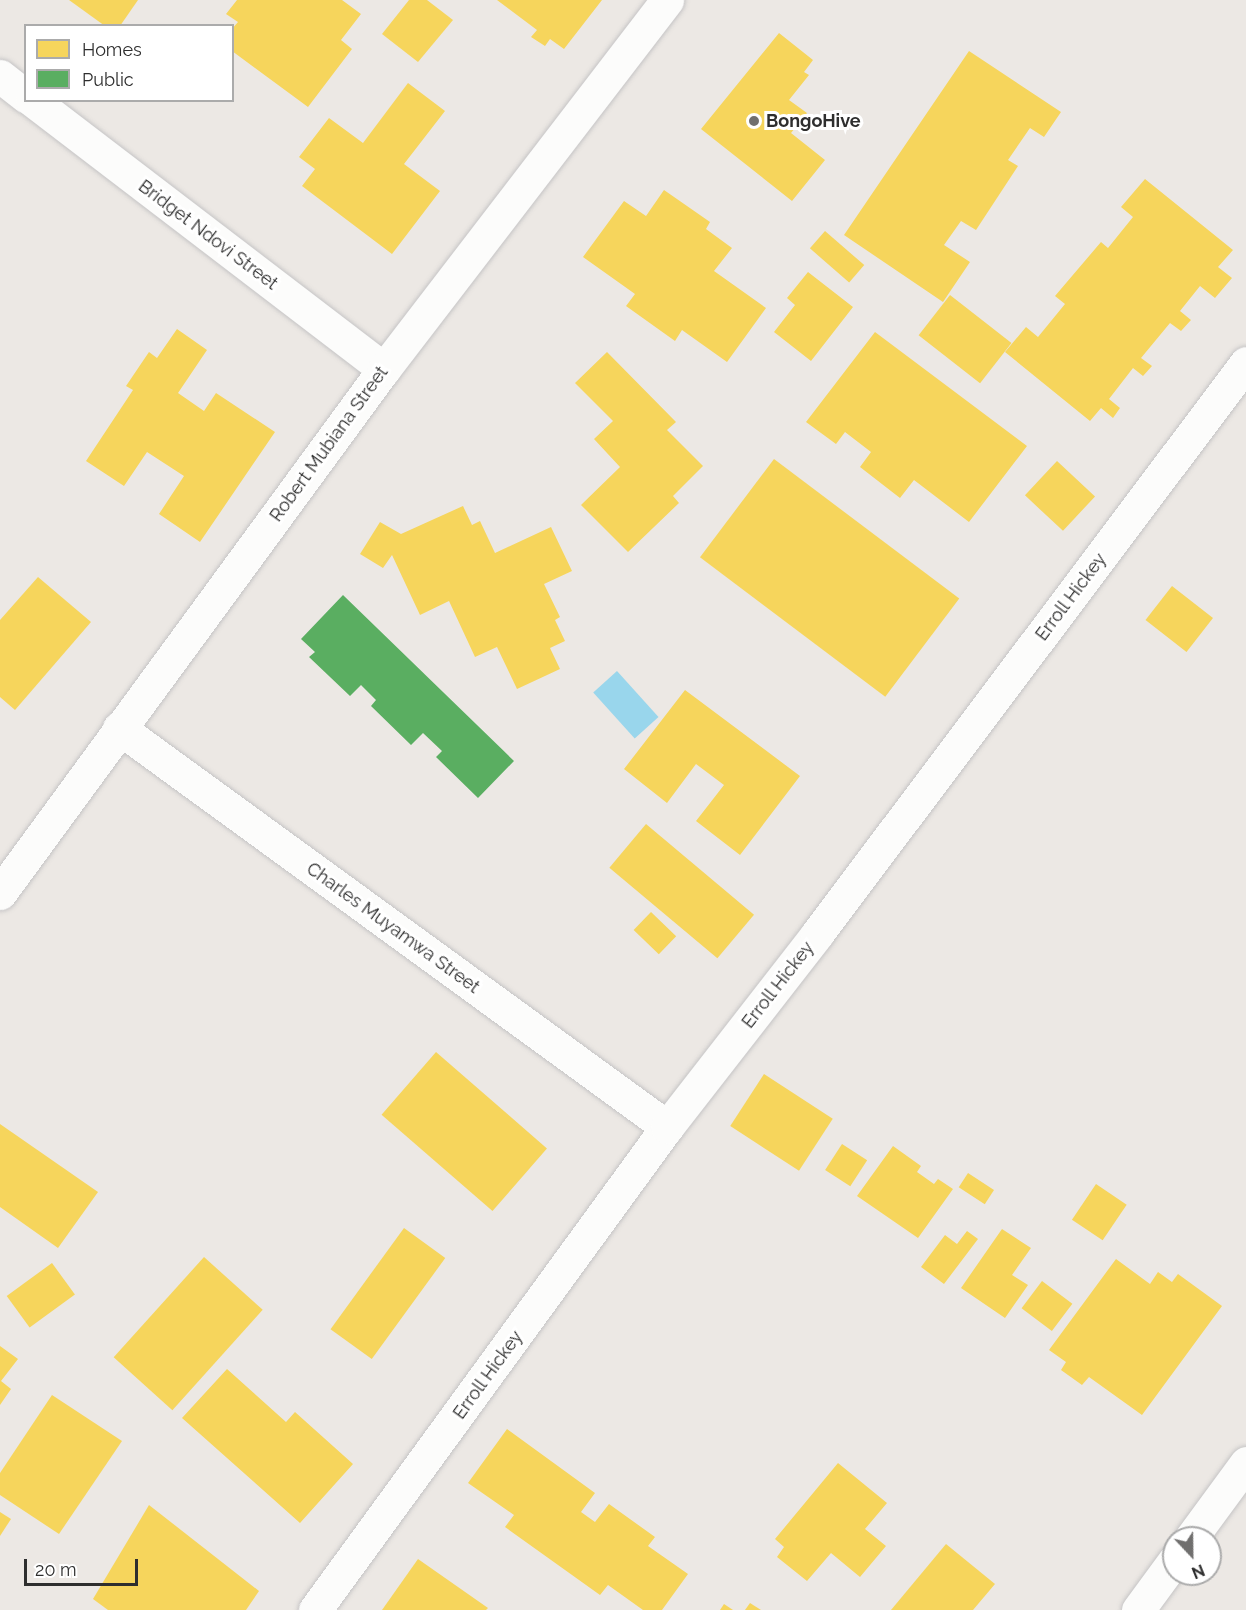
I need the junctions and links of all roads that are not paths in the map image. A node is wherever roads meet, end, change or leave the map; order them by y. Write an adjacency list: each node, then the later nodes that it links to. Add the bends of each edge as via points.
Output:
1 (667, 0): 6 (street, Robert Mubiana Street)
2 (0, 76): 3 (street)
3 (24, 94)
4 (35, 102): 6 (street, Bridget Ndovi Street)
5 (1246, 363): 9 (street, Erroll Hickey)
6 (384, 369): 7 (street, Robert Mubiana Street)
7 (119, 728): 8 (street, Robert Mubiana Street); 9 (street, Charles Muyamwa Street)
8 (0, 893)
9 (667, 1127): 13 (street, Erroll Hickey)
10 (1246, 1462): 11 (street)
11 (1200, 1526)
12 (1162, 1577): 14 (street)
13 (315, 1610)
14 (1138, 1610)

